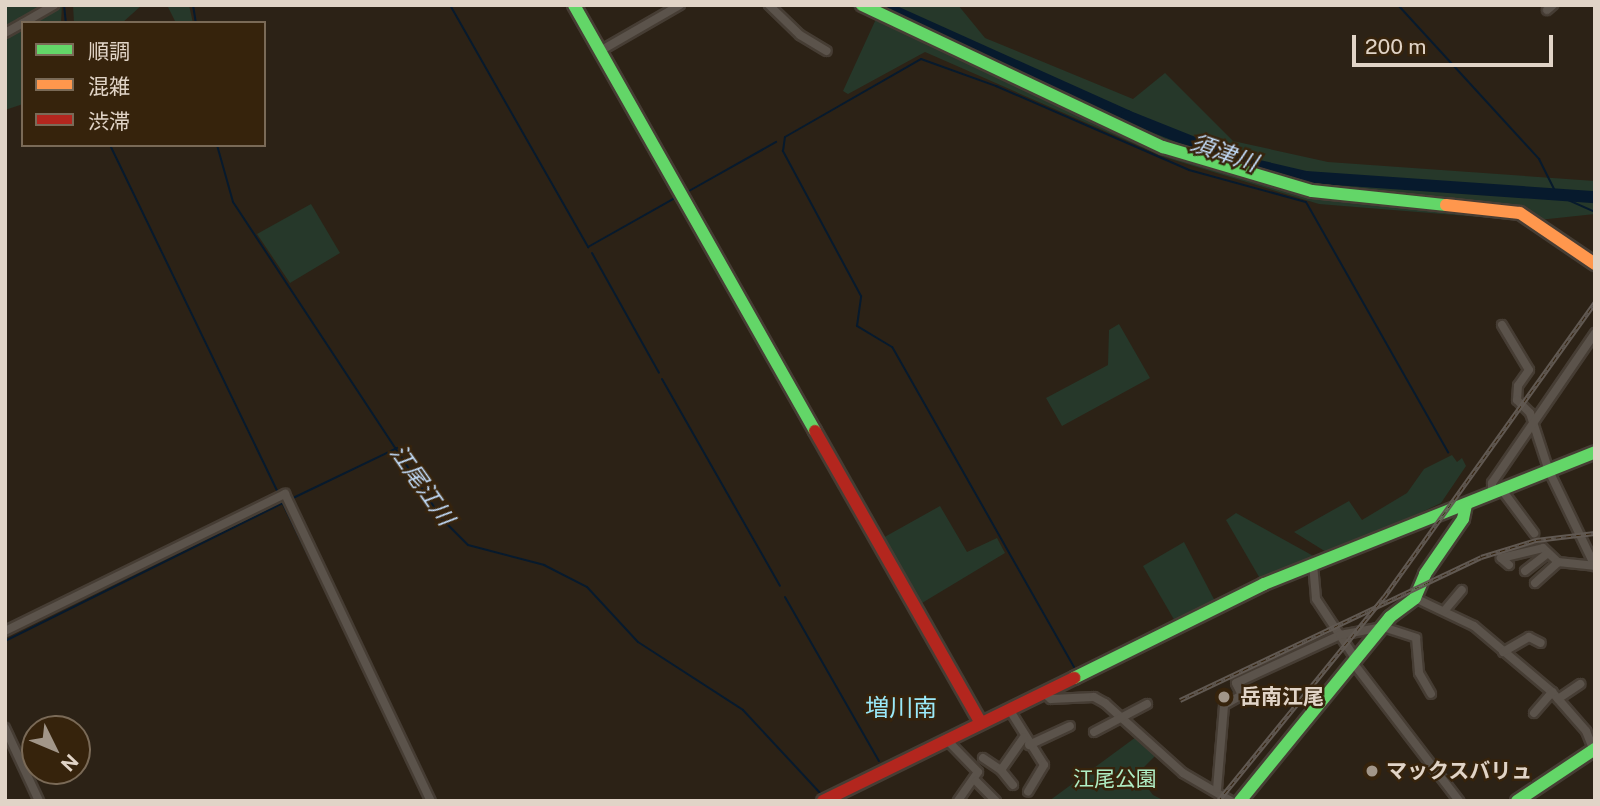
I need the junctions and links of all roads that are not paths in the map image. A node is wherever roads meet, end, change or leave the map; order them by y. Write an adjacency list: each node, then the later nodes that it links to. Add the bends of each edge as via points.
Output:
1 (54, 5): 6 (street)
2 (574, 5): 9 (street)
3 (680, 5): 9 (street)
4 (769, 5): 10 (street)
5 (862, 5): 11 (street, via 1163,147 1312,191 1520,213)
6 (26, 21)
7 (21, 24): 8 (street)
8 (5, 33)
9 (600, 51): 44 (street)
10 (827, 51)
11 (1595, 264)
12 (1502, 325): 14 (street, via 1529,370 1518,386 1517,400)
13 (1595, 333): 14 (street)
14 (1532, 423): 16 (street, via 1543,442); 17 (street, via 1492,483)
15 (1595, 452): 16 (street)
16 (1549, 471): 17 (street); 24 (street)
17 (1497, 492): 18 (street); 19 (street)
18 (1466, 505): 22 (street); 28 (street, via 1463,519 1424,574)
19 (1534, 533)
20 (1548, 553): 21 (street); 23 (street, via 1543,548 1502,558); 25 (street)
21 (1558, 562): 24 (street); 26 (street)
22 (1313, 565): 32 (street, via 1316,599); 37 (street)
23 (1509, 565)
24 (1594, 566)
25 (1525, 571)
26 (1535, 583)
27 (1462, 590): 29 (street)
28 (1415, 598): 29 (street); 30 (street)
29 (1445, 610): 34 (street, via 1474,626)
30 (1383, 626): 32 (street); 35 (street); 38 (street, via 1416,638 1419,673)
31 (5, 631): 59 (street, via 285,494)
32 (1340, 635): 35 (street); 55 (street, via 1236,683 1242,695 1224,705)
33 (1541, 643): 34 (street, via 1530,637)
34 (1503, 652): 39 (street)
35 (1356, 663): 63 (street); 64 (street)
36 (1580, 684): 39 (street)
37 (1044, 693): 41 (street); 43 (street, via 1051,699 1094,697)
38 (1431, 694)
39 (1555, 696): 42 (street); 50 (street, via 1586,731)
40 (1147, 704): 43 (street)
41 (1009, 709): 44 (street); 49 (street)
42 (1534, 713)
43 (1123, 717): 47 (street); 55 (street, via 1183,773)
44 (980, 722): 48 (street)
45 (1070, 726): 49 (street)
46 (5, 728): 58 (street)
47 (1094, 732)
48 (946, 739): 53 (street, via 978,772); 57 (street)
49 (1026, 741): 52 (street); 56 (street, via 1044,765)
50 (1594, 751): 65 (street)
51 (983, 758): 52 (street)
52 (1001, 770): 54 (street)
53 (976, 781): 60 (street); 61 (street)
54 (1013, 785)
55 (1217, 789): 62 (street)
56 (1028, 792)
57 (826, 799)
58 (39, 801)
59 (431, 801)
60 (958, 801)
61 (996, 801)
62 (1231, 801)
63 (1240, 801)
64 (1459, 801)
65 (1517, 801)

